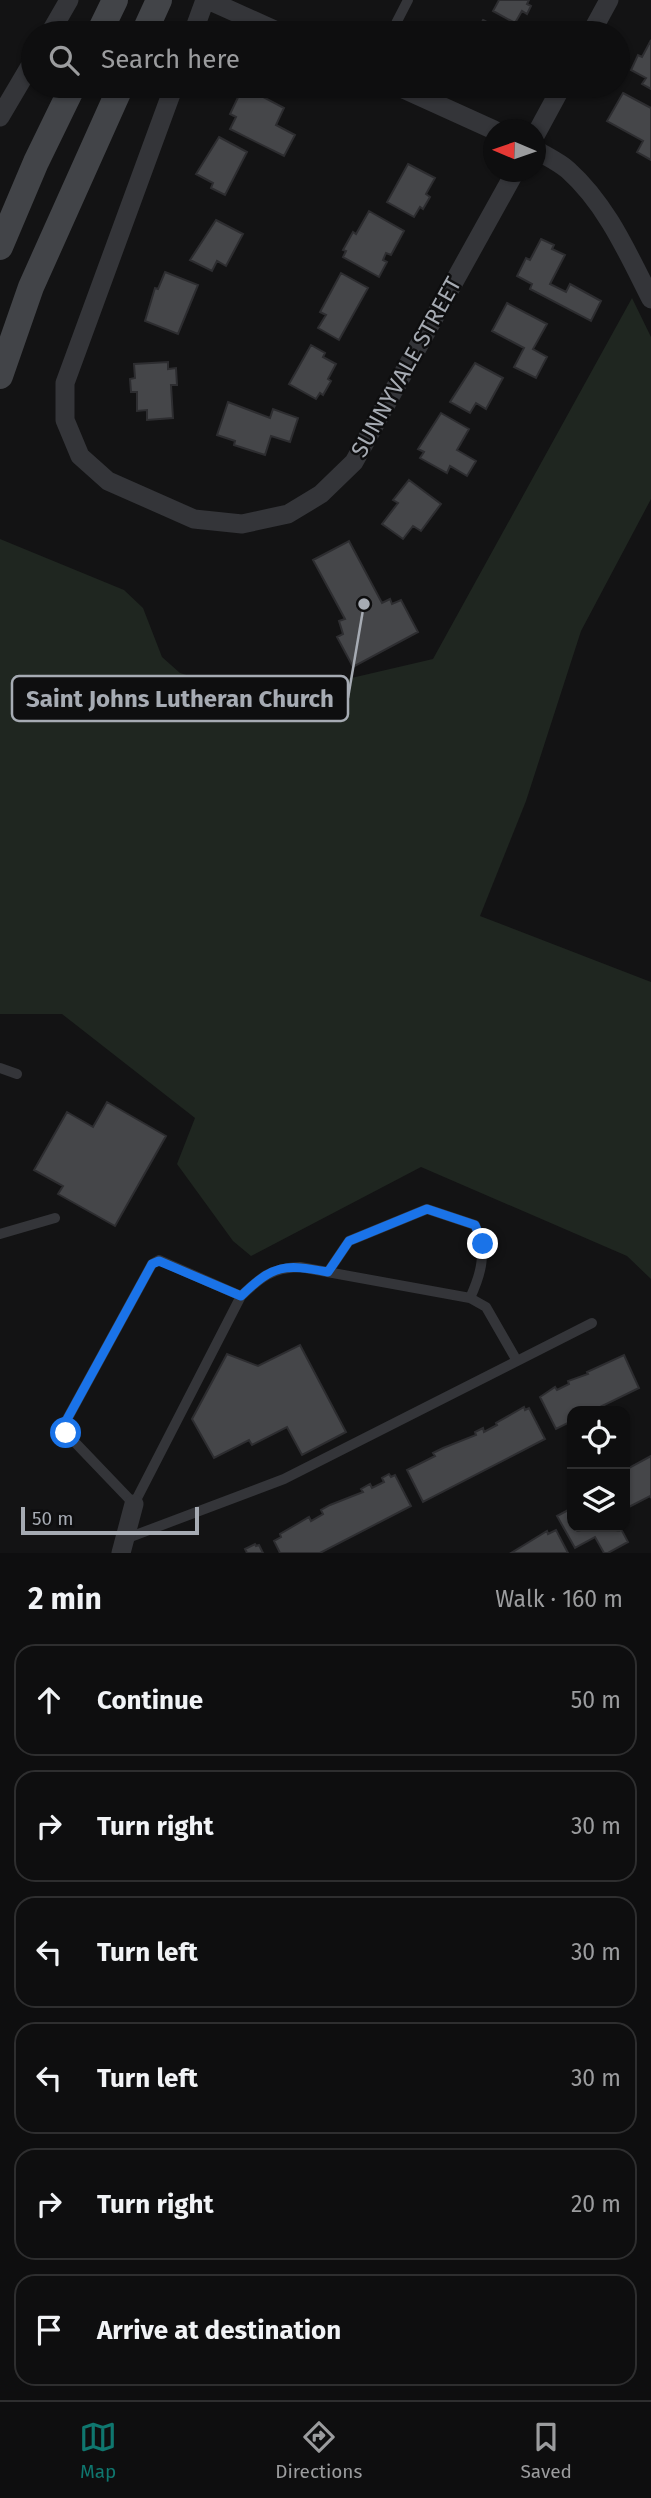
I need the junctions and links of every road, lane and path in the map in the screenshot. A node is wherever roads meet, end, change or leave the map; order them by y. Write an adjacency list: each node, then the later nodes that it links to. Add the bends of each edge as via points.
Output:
1 (69, 0): 7 (street)
2 (115, 0): 8 (main road)
3 (159, 0): 9 (main road)
4 (206, 0): 10 (street); 11 (street)
5 (408, 0): 12 (lane)
6 (610, 0): 13 (street)
7 (57, 21)
8 (105, 21)
9 (149, 21)
10 (198, 21)
11 (254, 21)
12 (397, 21)
13 (598, 21)
14 (21, 81): 20 (street)
15 (67, 98): 25 (main road)
16 (116, 98): 27 (main road, via 31,287)
17 (170, 98): 24 (street, SUNNYVALE STREET, via 65,383 65,420 80,456 108,481 194,519 242,524 288,514 321,494 354,462)
18 (423, 98): 22 (street)
19 (556, 98): 21 (street)
20 (0, 117)
21 (544, 119)
22 (483, 125)
23 (546, 156): 26 (street, via 567,170 595,200)
24 (509, 182)
25 (0, 247)
26 (651, 299)
27 (0, 376)
28 (0, 1068): 29 (lane)
29 (17, 1074)
30 (55, 1218): 31 (lane)
31 (0, 1234)
32 (328, 1272): 33 (lane, via 280,1268 260,1278); 34 (lane); 34 (lane, via 349,1241 427,1209 475,1225 483,1244 478,1280)
33 (241, 1296): 37 (lane); 37 (lane, via 159,1261 152,1264 65,1423 66,1433)
34 (470, 1298): 36 (lane, via 486,1307)
35 (592, 1323): 36 (lane)
36 (517, 1361): 38 (lane, via 284,1479)
37 (134, 1504): 38 (street)
38 (123, 1546)

